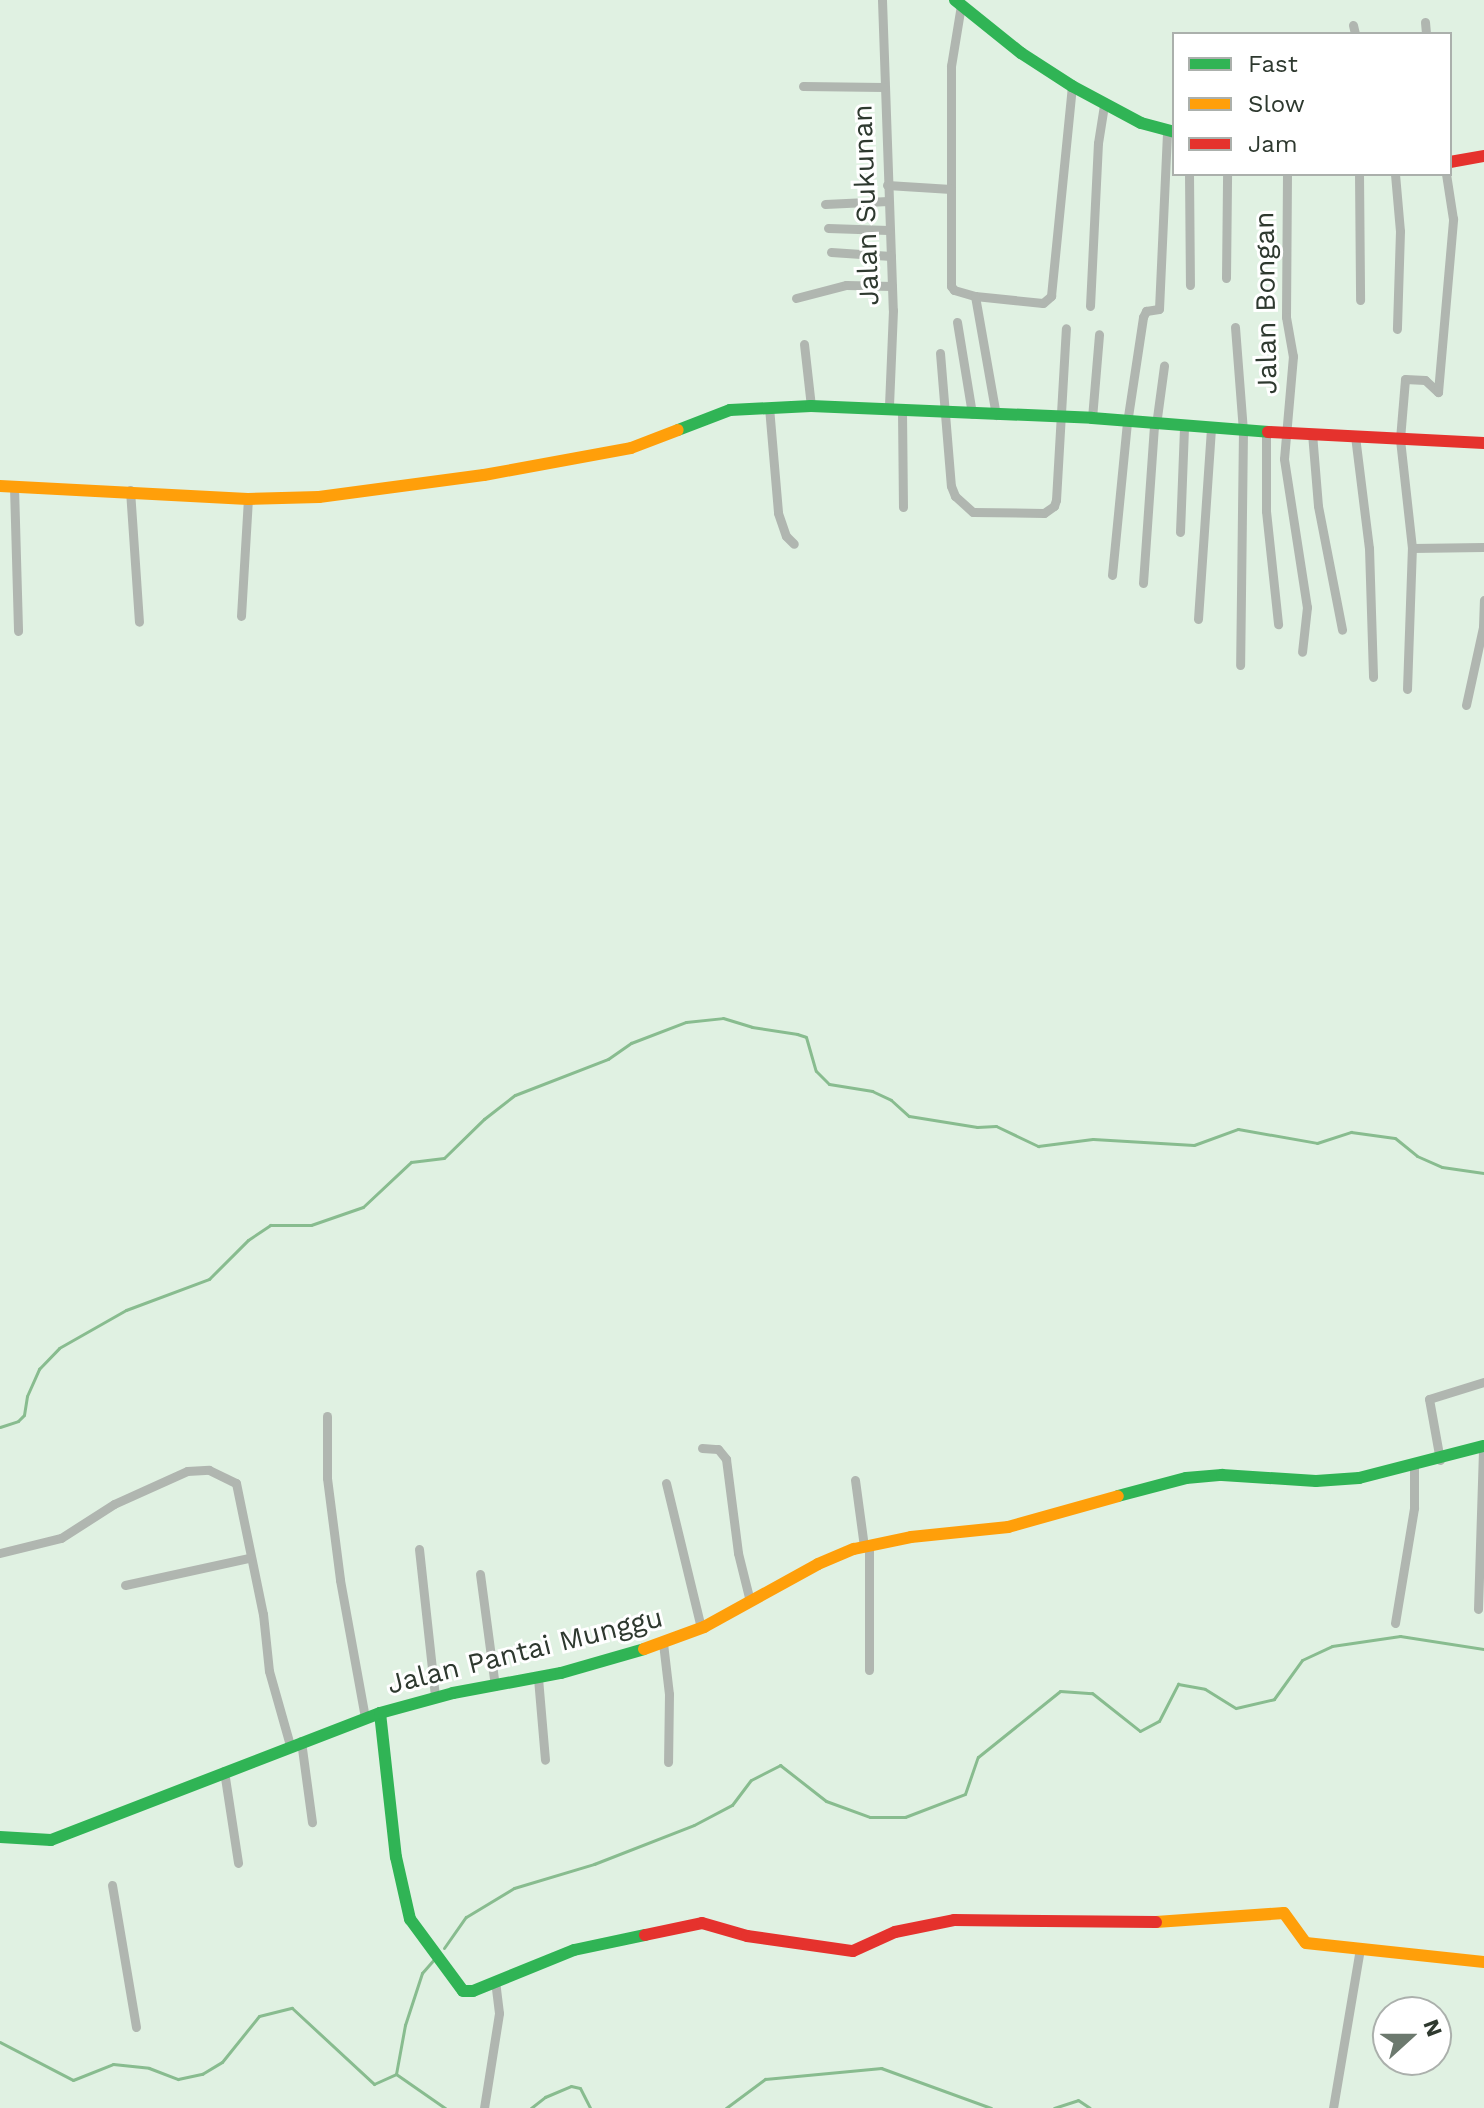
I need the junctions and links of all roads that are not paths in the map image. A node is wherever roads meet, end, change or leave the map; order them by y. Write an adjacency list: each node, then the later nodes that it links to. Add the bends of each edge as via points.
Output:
1 (882, 0): 7 (street, Jalan Sukunan)
2 (958, 2): 6 (street); 19 (street, via 951,66)
3 (1425, 22): 4 (street)
4 (1426, 32)
5 (803, 86): 7 (street)
6 (1072, 86): 8 (street); 29 (street, via 1051,296 1043,303)
7 (883, 87): 18 (street, Jalan Sukunan)
8 (1104, 104): 9 (street); 32 (street)
9 (1171, 132): 50 (street, via 1159,309 1143,314)
10 (1484, 156): 11 (street)
11 (1452, 162)
12 (1189, 176): 27 (street)
13 (1227, 176): 26 (street)
14 (1287, 176): 56 (street, Jalan Bongan, via 1286,317 1293,356)
15 (1359, 176): 31 (street)
16 (1395, 176): 36 (street, via 1400,231)
17 (1446, 176): 59 (street, via 1453,219 1438,392 1425,380 1405,379)
18 (887, 185): 19 (street); 20 (street, Jalan Sukunan)
19 (951, 189): 29 (street, via 951,286)
20 (888, 201): 21 (street); 23 (street, Jalan Sukunan)
21 (825, 204)
22 (828, 228): 23 (street)
23 (888, 230): 25 (street, Jalan Sukunan)
24 (831, 252): 25 (street)
25 (891, 256): 28 (street, Jalan Sukunan)
26 (1226, 278)
27 (1190, 285)
28 (892, 286): 30 (street, via 846,285); 43 (street, Jalan Sukunan)
29 (975, 296): 47 (street)
30 (796, 298)
31 (1360, 300)
32 (1090, 306)
33 (957, 322): 46 (street)
34 (1235, 327): 54 (street)
35 (1066, 328): 48 (street)
36 (1397, 329)
37 (1099, 334): 49 (street)
38 (804, 344): 41 (street)
39 (940, 353): 45 (street)
40 (1164, 366): 51 (street)
41 (811, 406): 42 (street); 43 (street)
42 (769, 407): 64 (street, via 730,410 631,448 484,475 319,497); 67 (street, via 778,513)
43 (889, 407): 44 (street)
44 (902, 412): 45 (street); 65 (street)
45 (944, 412): 46 (street); 48 (street, via 951,486 973,512 1044,513 1054,506)
46 (972, 414): 47 (street)
47 (996, 415): 48 (street)
48 (1060, 417): 49 (street)
49 (1092, 418): 50 (street)
50 (1127, 423): 51 (street); 70 (street)
51 (1155, 424): 52 (street); 71 (street)
52 (1184, 427): 53 (street); 66 (street)
53 (1211, 429): 54 (street); 74 (street)
54 (1243, 430): 55 (street); 80 (street)
55 (1266, 431): 56 (street); 76 (street, via 1266,511)
56 (1286, 432): 57 (street); 79 (street, Jalan Bongan, via 1284,459 1307,607)
57 (1312, 433): 58 (street); 77 (street, via 1318,506)
58 (1355, 436): 59 (street); 81 (street, via 1369,548)
59 (1400, 439): 60 (street); 69 (street)
60 (1484, 443)
61 (0, 486): 62 (street)
62 (14, 486): 63 (street); 78 (street)
63 (130, 490): 64 (street); 75 (street)
64 (248, 499): 73 (street)
65 (903, 507)
66 (1180, 532)
67 (794, 544)
68 (1484, 547): 69 (street)
69 (1412, 548): 82 (street)
70 (1112, 575)
71 (1143, 583)
72 (1484, 600): 83 (street)
73 (241, 616)
74 (1198, 619)
75 (139, 622)
76 (1278, 624)
77 (1342, 630)
78 (18, 631)
79 (1302, 652)
80 (1240, 665)
81 (1373, 677)
82 (1407, 689)
83 (1466, 705)
84 (1484, 1382): 88 (street, via 1429,1399)
85 (327, 1416): 108 (street, via 328,1493)
86 (1483, 1446): 88 (street, Jalan Pantai Munggu); 99 (street)
87 (702, 1448): 98 (street, via 718,1449 726,1459)
88 (1440, 1460): 89 (street, Jalan Pantai Munggu)
89 (1414, 1467): 92 (street, Jalan Pantai Munggu, via 1316,1481 1186,1478 1008,1527); 100 (street, via 1414,1508)
90 (855, 1480): 92 (street)
91 (666, 1483): 101 (street)
92 (867, 1546): 98 (street, Jalan Pantai Munggu, via 818,1564); 103 (street)
93 (419, 1549): 106 (street)
94 (0, 1553): 95 (street, via 61,1538 114,1504 195,1469 209,1470 239,1487)
95 (249, 1558): 97 (street); 109 (street, via 263,1614 269,1671)
96 (480, 1574): 105 (street)
97 (125, 1585)
98 (750, 1601): 101 (street, Jalan Pantai Munggu)
99 (1478, 1609)
100 (1395, 1623)
101 (701, 1628): 102 (street, Jalan Pantai Munggu)
102 (663, 1643): 104 (street, Jalan Pantai Munggu); 111 (street)
103 (869, 1670)
104 (538, 1678): 105 (street, Jalan Pantai Munggu); 110 (street)
105 (495, 1686): 106 (street, Jalan Pantai Munggu)
106 (435, 1697): 107 (street, Jalan Pantai Munggu)
107 (380, 1713): 108 (street, Jalan Pantai Munggu); 119 (street, via 396,1857 410,1919 463,1991)
108 (365, 1718): 109 (street, Jalan Pantai Munggu)
109 (295, 1743): 112 (street, Jalan Pantai Munggu); 113 (street)
110 (545, 1760)
111 (668, 1762)
112 (224, 1771): 114 (street, Jalan Pantai Munggu, via 51,1840); 115 (street)
113 (312, 1822)
114 (0, 1837)
115 (238, 1863)
116 (112, 1885): 120 (street)
117 (1360, 1948): 118 (street); 119 (street, via 1306,1943 1284,1913 1129,1924 954,1920 895,1932 853,1951 747,1936 702,1923 574,1950); 122 (street)
118 (1484, 1962)
119 (495, 1981): 121 (street, via 499,2013)
120 (136, 2027)
121 (484, 2108)
122 (1333, 2108)

